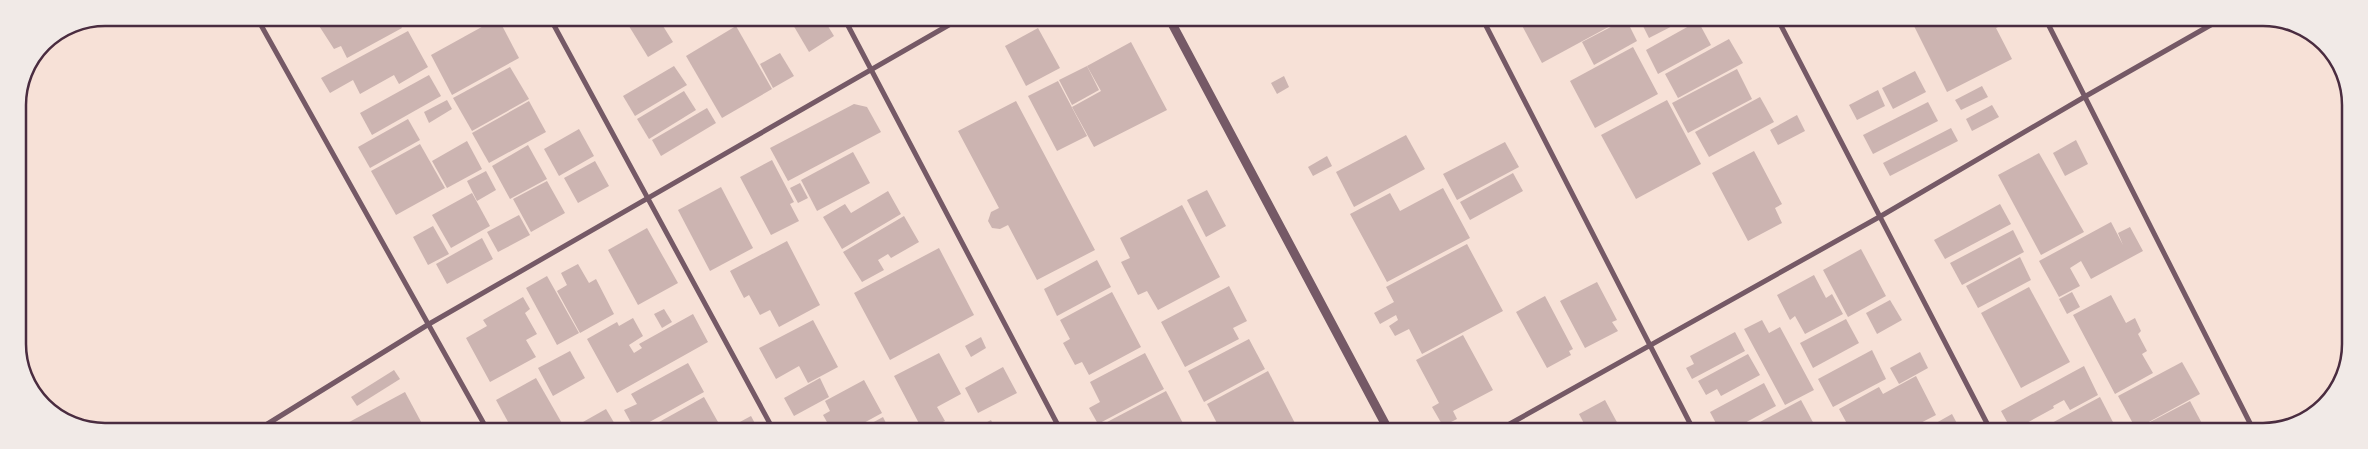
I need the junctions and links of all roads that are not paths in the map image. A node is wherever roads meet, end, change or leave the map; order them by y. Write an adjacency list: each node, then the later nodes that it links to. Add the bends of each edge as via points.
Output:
1 (261, 26): 14 (street)
2 (554, 26): 12 (street)
3 (848, 26): 10 (street)
4 (947, 26): 10 (street)
5 (1173, 26): 20 (street)
6 (1486, 26): 15 (street)
7 (1781, 26): 13 (street)
8 (2049, 26): 11 (street)
9 (2209, 26): 11 (street)
10 (872, 69): 12 (street); 19 (street)
11 (2086, 96): 13 (street); 24 (street)
12 (647, 196): 14 (street); 18 (street)
13 (1881, 216): 15 (street); 23 (street)
14 (429, 324): 16 (street); 17 (street)
15 (1650, 345): 21 (street); 22 (street)
16 (269, 423)
17 (484, 423)
18 (770, 423)
19 (1057, 423)
20 (1385, 423)
21 (1511, 423)
22 (1690, 423)
23 (1987, 423)
24 (2250, 423)

